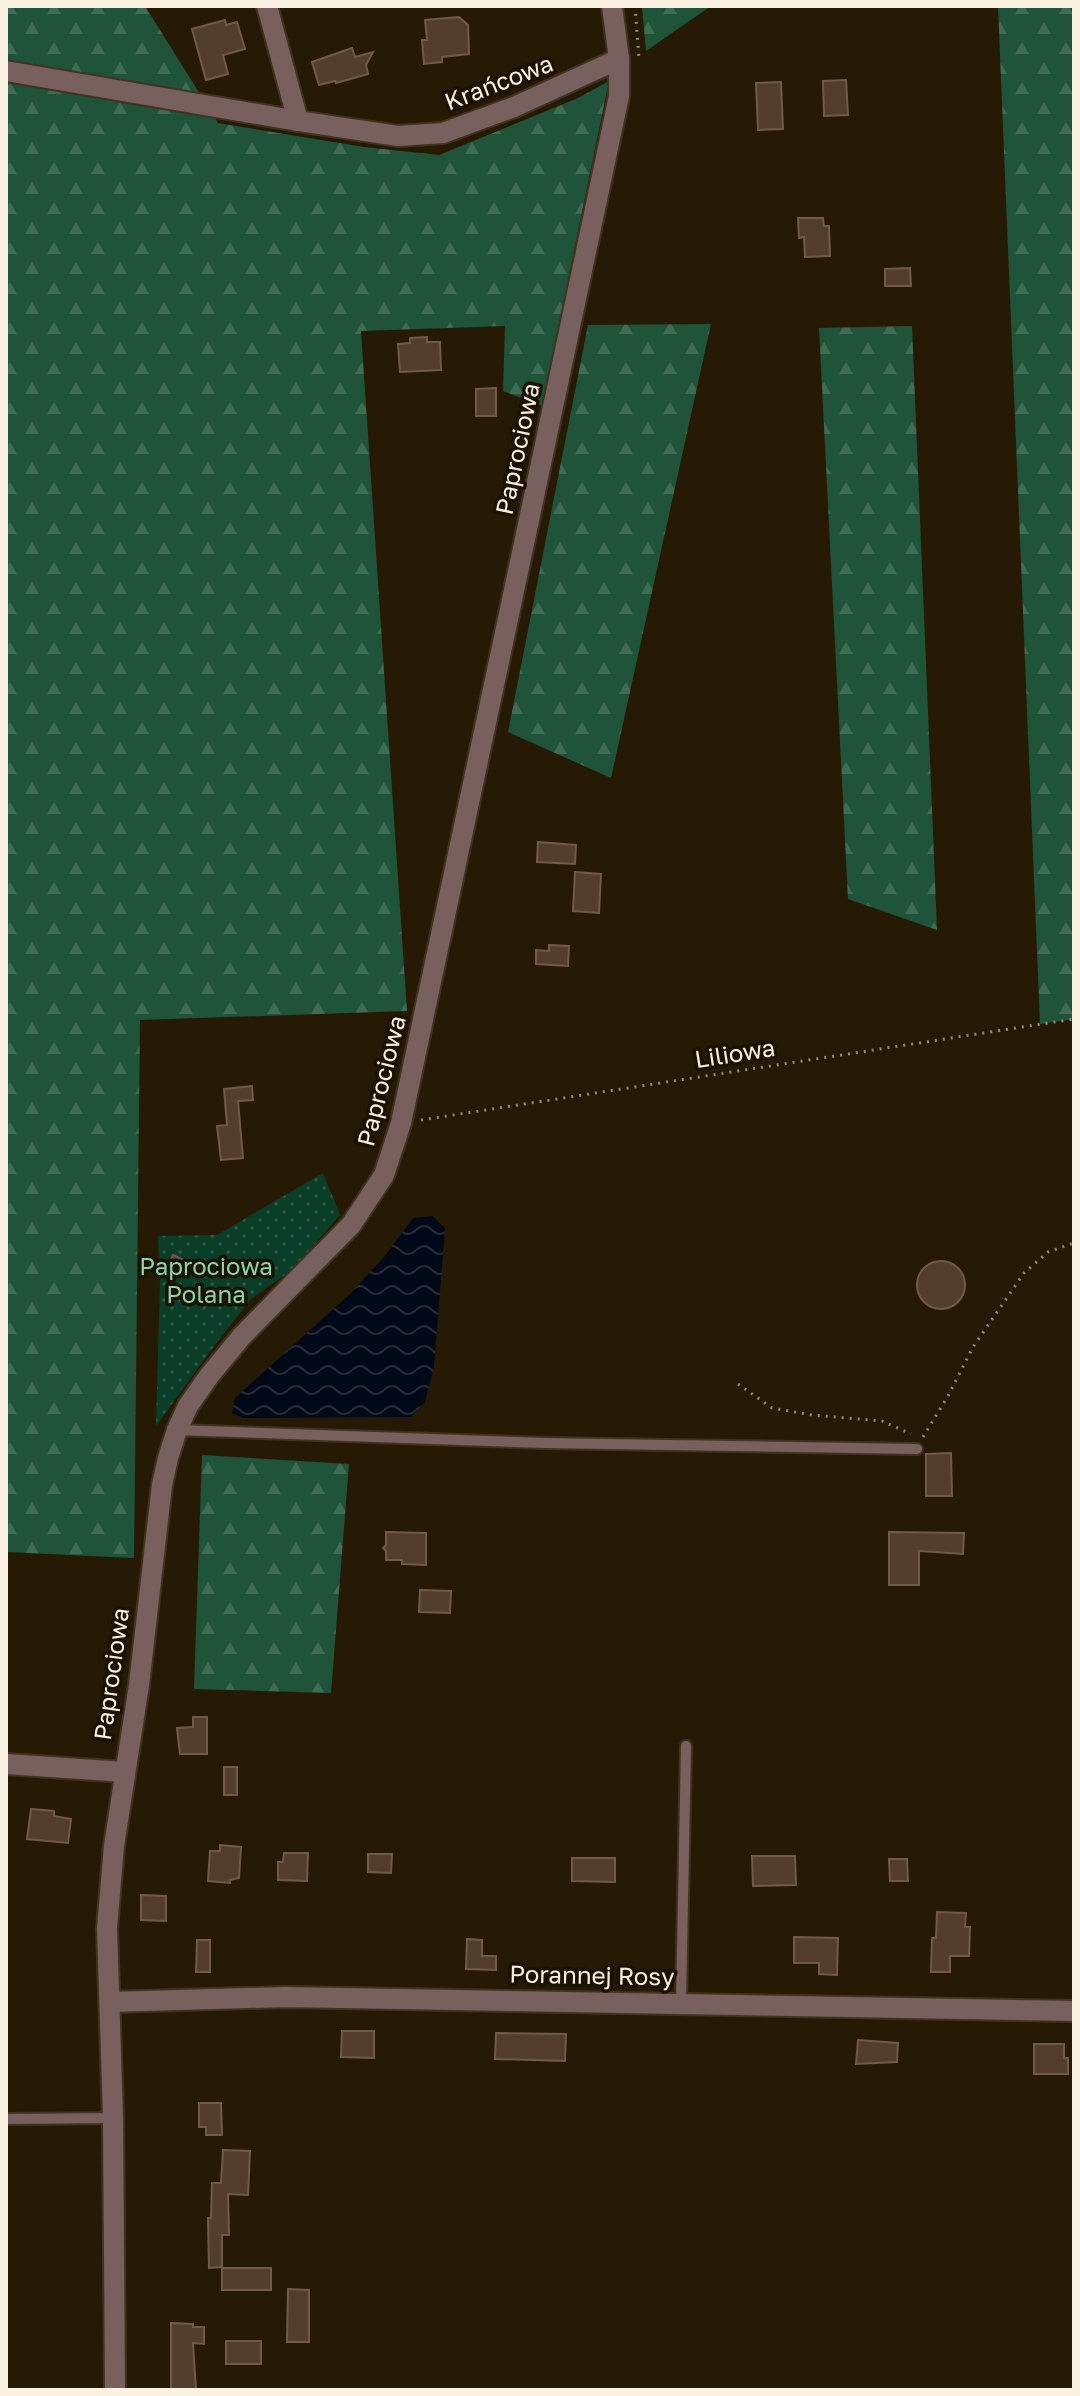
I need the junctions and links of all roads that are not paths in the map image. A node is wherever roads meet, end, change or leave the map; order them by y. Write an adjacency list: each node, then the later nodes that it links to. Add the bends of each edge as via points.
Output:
1 (267, 6): 5 (street)
2 (612, 6): 3 (street, Paprociowa)
3 (629, 59): 5 (street, Krańcowa, via 443,133 398,136); 6 (street, Paprociowa, via 401,1123 384,1175 351,1225 209,1376)
4 (6, 71): 5 (street, Krańcowa)
5 (298, 121)
6 (177, 1430): 7 (lane); 10 (street, Paprociowa, via 162,1485)
7 (917, 1449)
8 (686, 1746): 12 (lane)
9 (6, 1764): 10 (street)
10 (125, 1772): 11 (street, Paprociowa, via 107,1928)
11 (110, 2002): 12 (street, Porannej Rosy, via 285,1997); 14 (street, Paprociowa)
12 (681, 2003): 13 (street, Porannej Rosy)
13 (1074, 2011)
14 (113, 2118): 15 (lane); 16 (street, Paprociowa)
15 (6, 2119)
16 (115, 2390)

